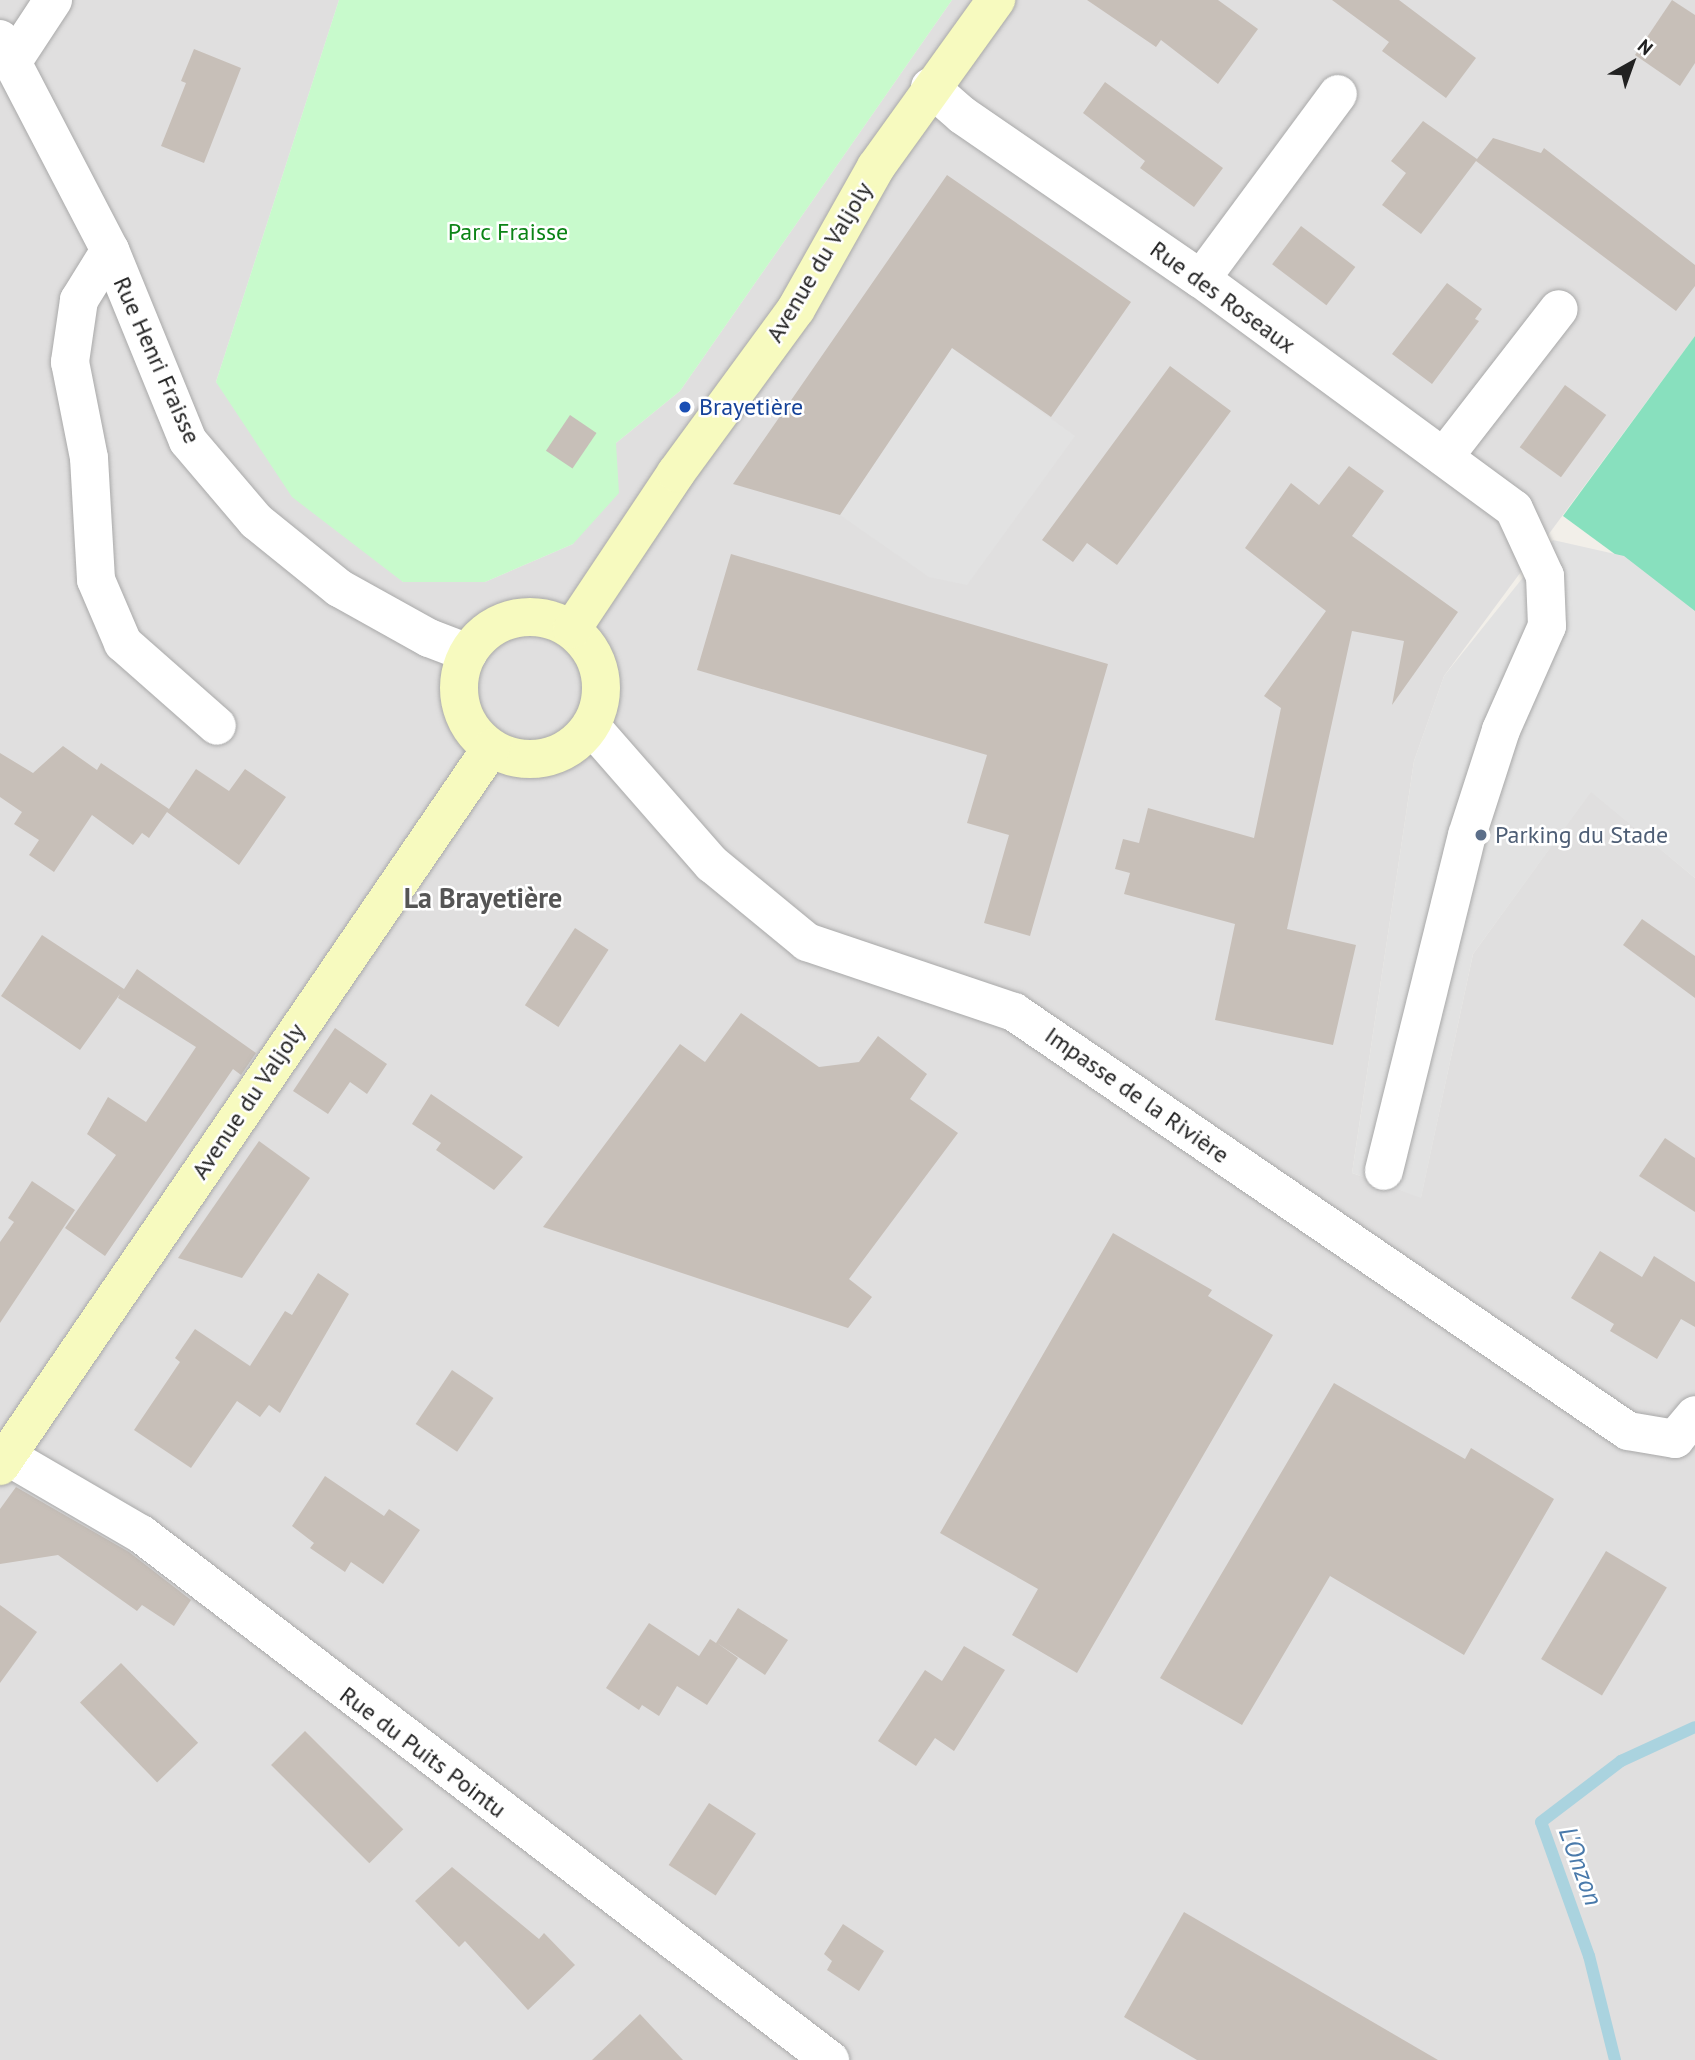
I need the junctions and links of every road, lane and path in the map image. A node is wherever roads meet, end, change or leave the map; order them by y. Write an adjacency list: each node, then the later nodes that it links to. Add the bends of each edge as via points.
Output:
1 (53, 0): 3 (street)
2 (996, 0): 4 (main road, Avenue du Valjoly)
3 (6, 50): 6 (street, Rue Henri Fraisse)
4 (930, 87): 7 (street, Rue des Roseaux, via 962,116); 10 (main road, Avenue du Valjoly, via 876,167 796,309 676,473)
5 (1338, 94): 7 (street)
6 (110, 250): 11 (street, Rue Henri Fraisse, via 188,441 256,521 339,588 429,638); 12 (street, via 79,300 70,362 89,458 96,580 123,643)
7 (1201, 279): 9 (street, Rue des Roseaux)
8 (1559, 309): 9 (street)
9 (1444, 457): 15 (street, Rue des Roseaux, via 1514,509 1545,576 1547,626 1501,730 1467,835)
10 (572, 629): 11 (main road, via 529,617 505,621 484,634); 13 (main road, via 599,667 600,707)
11 (468, 653): 14 (main road, via 460,673 464,715)
12 (217, 726)
13 (591, 726): 14 (main road, via 576,743 545,757 512,757); 16 (street, Impasse de la Rivière, via 712,864 807,942 1014,1012 1628,1431 1675,1439)
14 (491, 748): 17 (main road, Avenue du Valjoly)
15 (1384, 1171)
16 (1695, 1415)
17 (3, 1458): 18 (street, Rue du Puits Pointu, via 141,1534)
18 (815, 2056)

